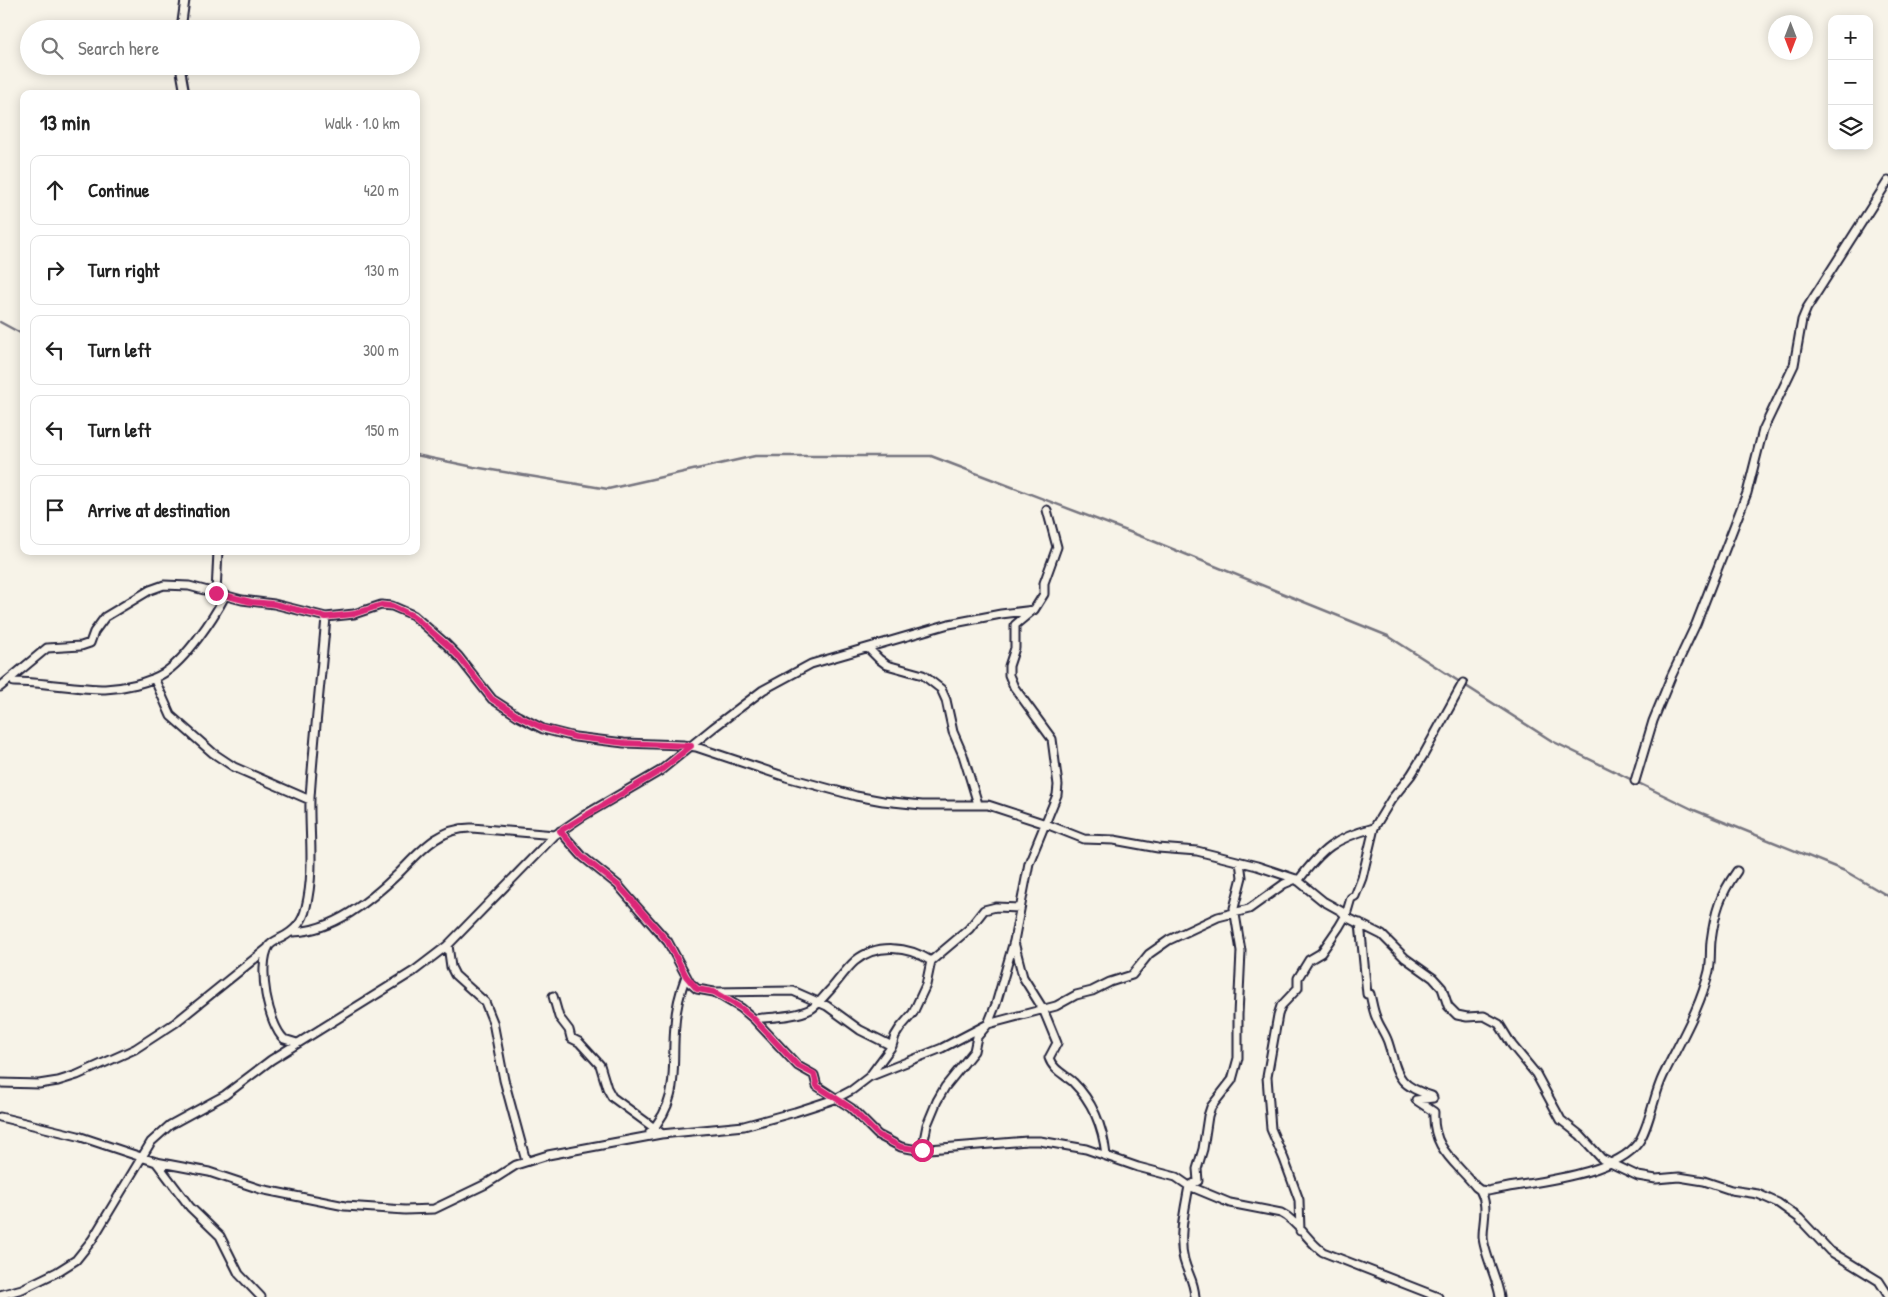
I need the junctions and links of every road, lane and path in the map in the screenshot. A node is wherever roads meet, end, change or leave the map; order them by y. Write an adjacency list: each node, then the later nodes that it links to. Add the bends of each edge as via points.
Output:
1 (185, 0): 2 (street)
2 (182, 20)
3 (182, 75): 4 (street)
4 (184, 90)
5 (1888, 181): 18 (street, via 1813,297 1802,320 1794,365 1763,430 1747,493 1696,624 1653,721)
6 (1047, 510): 10 (street, via 1057,547 1044,582 1044,594)
7 (218, 555): 8 (street)
8 (216, 593): 9 (street); 16 (street, via 176,584 150,590 105,617 90,643 47,648)
9 (226, 596): 11 (street); 13 (street, via 216,614 179,660)
10 (1034, 610): 12 (street, via 967,619); 21 (street, via 1014,625 1015,648 1008,670 1014,687 1052,738 1058,785)
11 (326, 617): 17 (street, via 347,615 381,605 404,610 458,656 492,699 543,728 575,737 624,743); 19 (street)
12 (868, 648): 17 (street, via 811,664 783,678); 20 (street, via 887,664 923,675 941,689)
13 (154, 678): 14 (street, via 106,689); 19 (street, via 172,716 213,754 234,767)
14 (14, 682)
15 (1463, 683): 22 (street, via 1424,754)
16 (0, 687)
17 (691, 746): 20 (street, via 863,798 922,805); 23 (street, via 660,771)
18 (1635, 781)
19 (310, 800): 31 (street, via 310,886 306,910)
20 (978, 804): 21 (street)
21 (1046, 824): 24 (street, via 1084,839 1197,851); 27 (street, via 1029,863)
22 (1374, 828): 26 (street, via 1355,833 1328,847); 29 (street, via 1362,878 1355,896 1350,898)
23 (558, 833): 31 (street, via 461,827 449,831 425,846 363,904 317,929); 33 (street); 36 (street, via 630,898 668,942)
24 (1240, 862): 26 (street); 28 (street, via 1243,872)
25 (1737, 870): 57 (street, via 1718,904 1709,970 1697,1009 1662,1078 1638,1143)
26 (1297, 880): 28 (street, via 1284,884 1249,909); 29 (street)
27 (1020, 908): 32 (street); 35 (street, via 984,910 969,929)
28 (1235, 914): 40 (street, via 1218,917 1158,947 1132,975); 58 (street, via 1242,951 1237,1066 1232,1080 1212,1107 1197,1168 1198,1181)
29 (1346, 915): 30 (street); 60 (street, via 1322,953 1309,960 1298,978 1298,988 1281,1006 1268,1063 1271,1129 1299,1200)
30 (1360, 923): 57 (street, via 1382,934 1405,958 1433,978 1456,1015 1484,1016 1499,1024 1512,1045 1534,1069 1561,1120); 59 (street, via 1367,994 1370,994 1388,1042 1394,1067 1405,1084 1432,1096 1416,1100 1434,1112 1434,1130 1439,1144)
31 (293, 932): 34 (street)
32 (1014, 941): 40 (street, via 1023,977); 42 (street)
33 (448, 945): 43 (street, via 393,985); 55 (street, via 455,975 485,1002 493,1022 504,1080)
34 (268, 948): 43 (street, via 266,996 280,1036); 46 (street, via 176,1023 135,1049 58,1081)
35 (931, 961): 39 (street, via 904,949 877,950 855,962); 44 (street, via 921,998 894,1036)
36 (686, 976): 37 (street, via 697,989); 49 (street, via 675,1026 672,1096)
37 (714, 992): 39 (street, via 793,991); 41 (street)
38 (553, 996): 49 (street, via 559,1018 572,1038 600,1065 612,1097)
39 (819, 1002): 41 (street, via 806,1011); 44 (street, via 860,1030)
40 (1043, 1009): 42 (street); 53 (street, via 1057,1043 1050,1062 1076,1086 1097,1117)
41 (754, 1019): 47 (street, via 798,1066 814,1074 817,1086)
42 (988, 1024): 45 (street, via 942,1048); 52 (street, via 977,1037 974,1052 937,1100)
43 (298, 1043): 54 (street, via 225,1095 170,1125 152,1142)
44 (892, 1046): 45 (street)
45 (869, 1077): 47 (street)
46 (0, 1083)
47 (835, 1098): 50 (street, via 744,1126); 52 (street, via 851,1108 878,1135 901,1147)
48 (0, 1117): 54 (street, via 78,1136)
49 (653, 1129): 50 (street); 51 (street)
50 (661, 1134): 51 (street)
51 (646, 1136): 55 (street)
52 (922, 1150): 53 (street, via 1040,1141)
53 (1106, 1155): 58 (street, via 1138,1168 1176,1177)
54 (142, 1158): 56 (street); 61 (street, via 92,1240 76,1260 22,1289)
55 (526, 1161): 56 (street, via 443,1206 420,1210 326,1203 260,1189 209,1172)
56 (156, 1162): 63 (street, via 190,1207 220,1236 239,1274)
57 (1610, 1163): 59 (street, via 1583,1173); 62 (street, via 1638,1176 1704,1181 1758,1194 1778,1203 1799,1218 1830,1251 1879,1280)
58 (1189, 1186): 60 (street, via 1230,1203 1281,1213 1288,1216); 64 (street, via 1183,1247)
59 (1480, 1190): 66 (street, via 1486,1204 1485,1248)
60 (1300, 1231): 65 (street, via 1323,1252)
61 (0, 1295)
62 (1888, 1295)
63 (261, 1297)
64 (1195, 1297)
65 (1437, 1297)
66 (1500, 1297)

